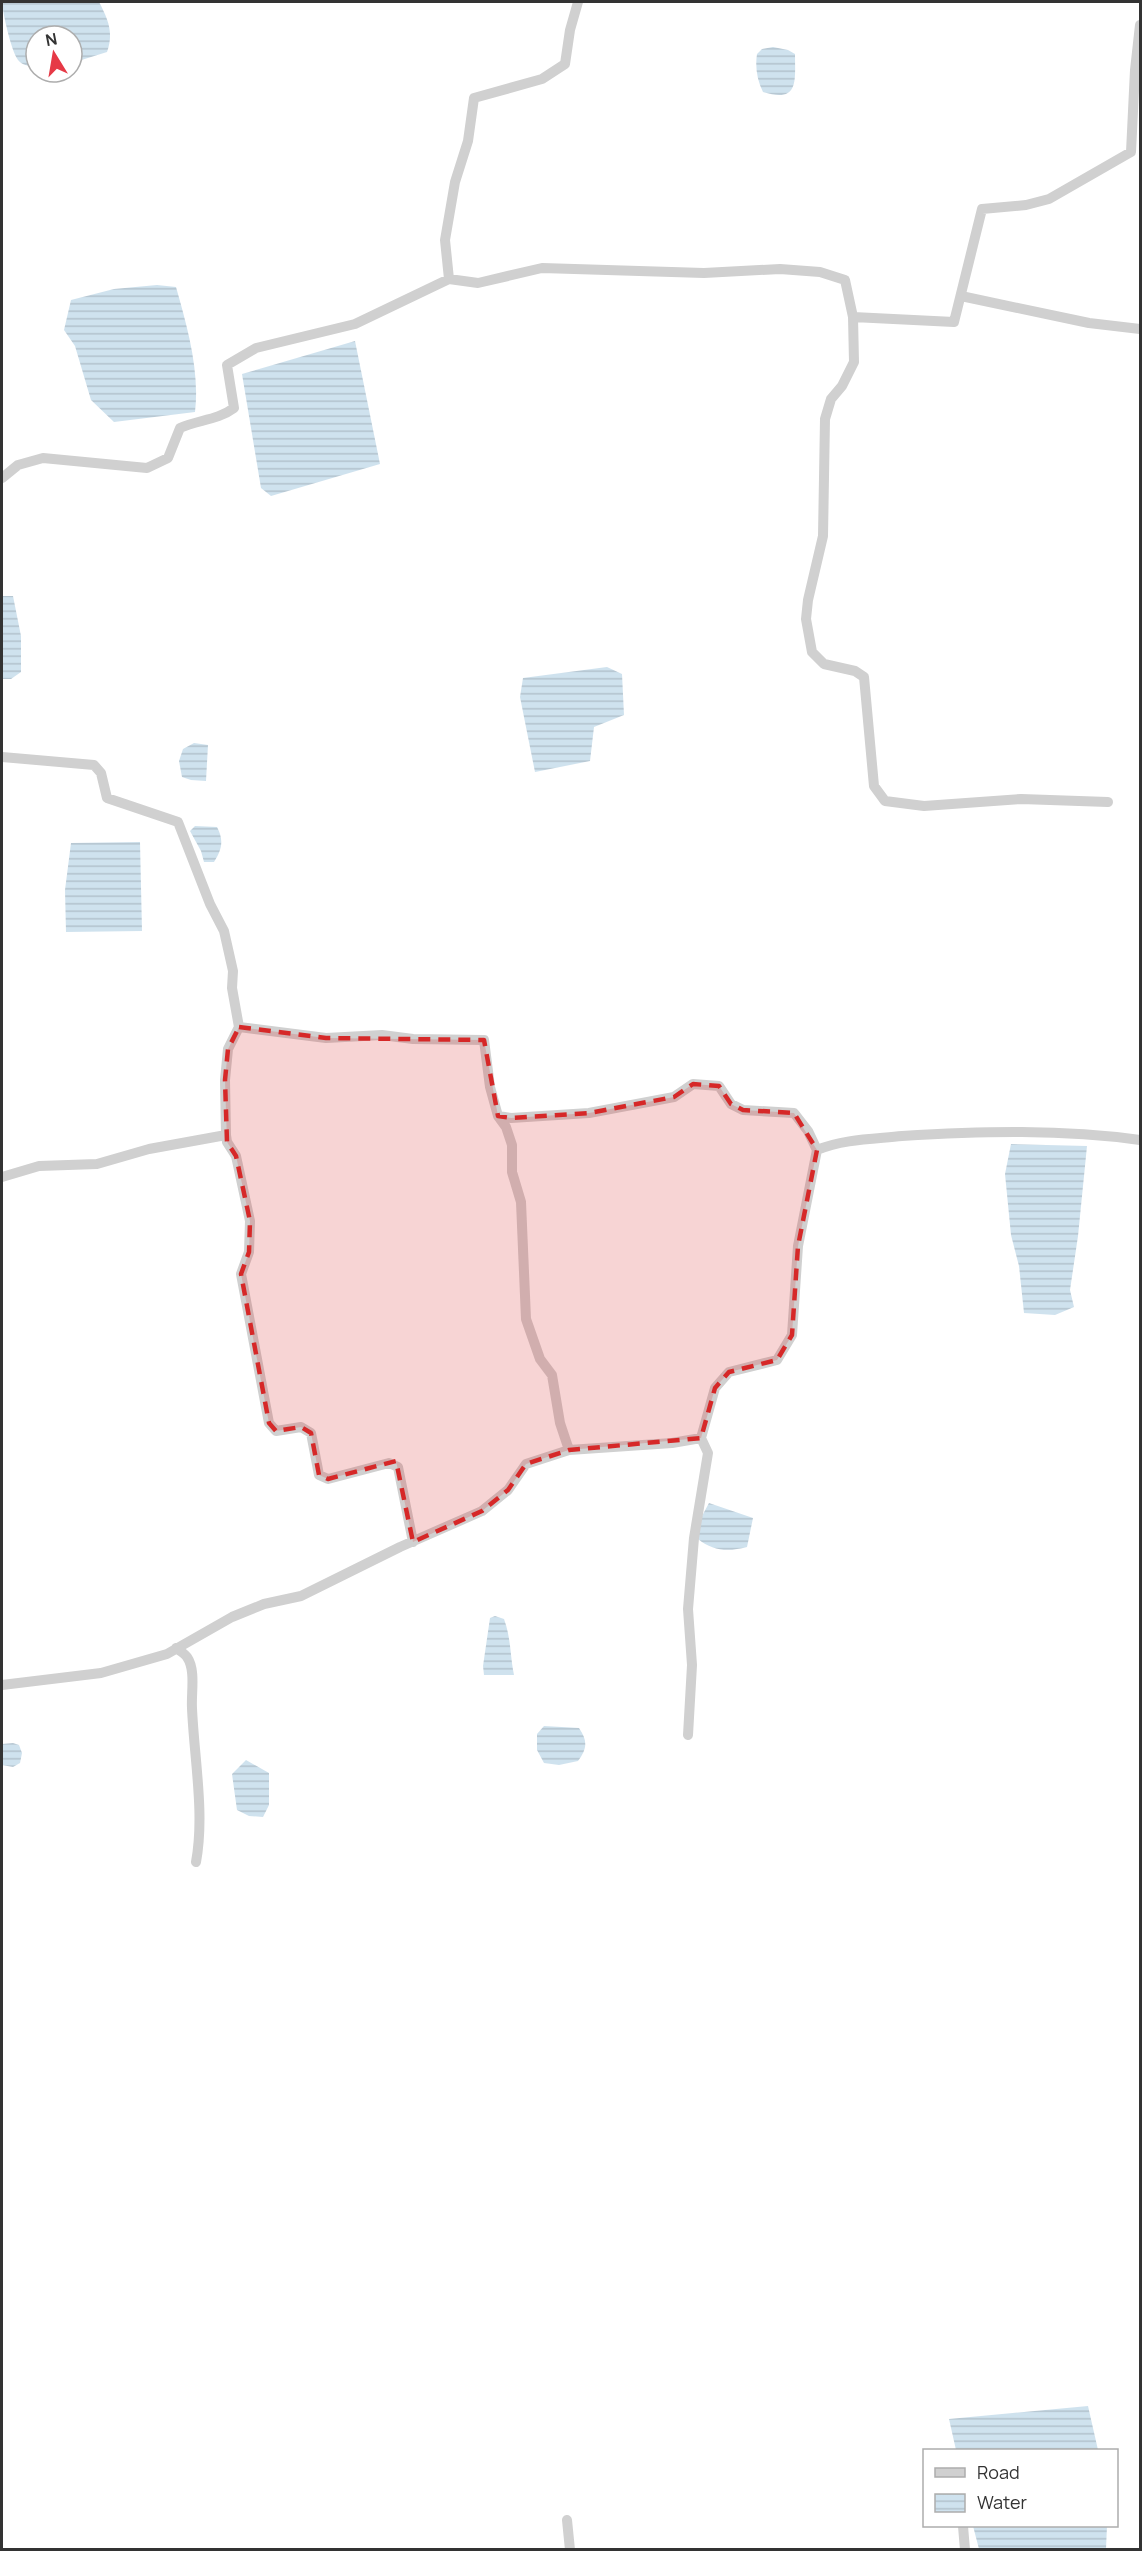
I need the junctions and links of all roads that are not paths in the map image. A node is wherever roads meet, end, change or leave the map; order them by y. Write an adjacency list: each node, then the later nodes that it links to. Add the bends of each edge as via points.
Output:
1 (578, 2): 4 (street, via 564,64 542,79 474,98 445,240)
2 (1140, 25): 3 (street)
3 (1138, 69): 5 (street, via 1131,152 1049,199 1026,206 982,209)
4 (449, 279): 6 (street, via 478,283 542,268 820,272 846,280); 8 (street, via 355,324 256,348 227,365 234,408 223,417 180,428 168,458 147,468 43,459 18,465)
5 (961, 296): 6 (street, via 954,322); 7 (street, via 1089,323)
6 (853, 317): 10 (street, via 855,362 831,399 825,419 823,536 806,619 812,652 824,664 864,677 874,786 885,801 924,806 1021,799)
7 (1140, 329)
8 (2, 478)
9 (2, 757): 11 (street, via 94,765 101,773 107,798 178,822 224,931)
10 (1108, 802)
11 (239, 1027): 12 (street, via 326,1038 382,1035 484,1040); 13 (street, via 228,1049)
12 (498, 1116): 15 (street, via 590,1113 674,1097 693,1084 719,1086 731,1104 743,1110 794,1113); 18 (street, via 512,1145 512,1172 521,1202 526,1318 540,1359 552,1375)
13 (226, 1135): 16 (street, via 149,1149 97,1164 39,1166); 19 (street, via 226,1142 236,1156 250,1221 249,1252 241,1274 269,1423 276,1431 301,1427 311,1432 320,1475 327,1479 388,1462 398,1467)
14 (1140, 1140): 15 (street, via 1104,1135 947,1134 833,1143)
15 (817, 1150): 17 (street, via 798,1246 792,1335 777,1360 729,1372 715,1388)
16 (2, 1176)
17 (701, 1438): 18 (street); 22 (street, via 708,1453 694,1538 688,1609 692,1665)
18 (569, 1450): 19 (street, via 526,1464 508,1490 482,1511)
19 (413, 1542): 20 (street, via 301,1596 264,1604 232,1617)
20 (176, 1648): 21 (street, via 101,1673); 23 (street, via 188,1658 192,1679 198,1796)
21 (2, 1685)
22 (688, 1735)
23 (196, 1862)
24 (567, 2520): 26 (street)
25 (963, 2527): 27 (street)
26 (570, 2550)
27 (965, 2550)

